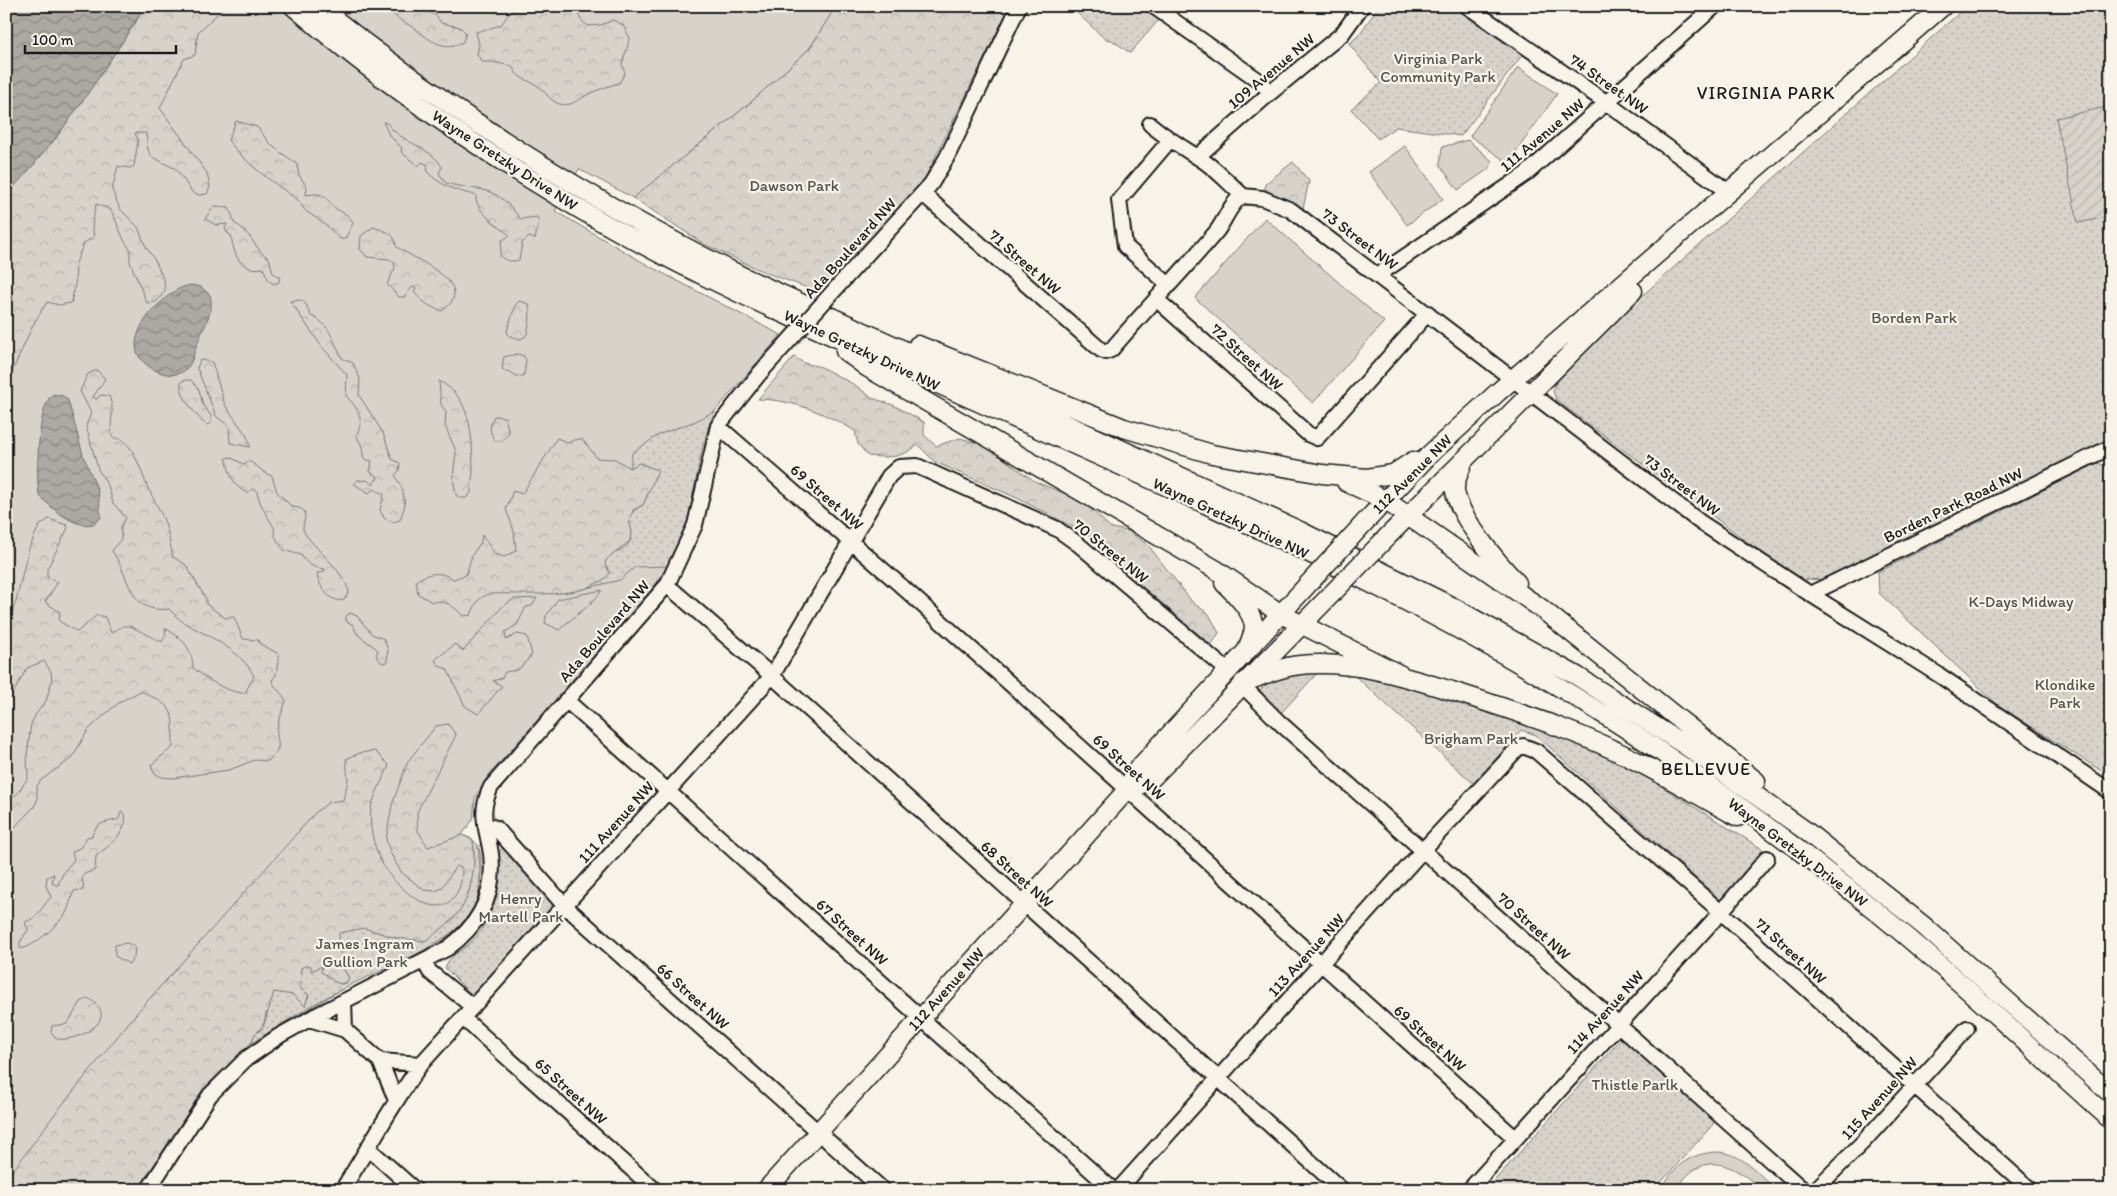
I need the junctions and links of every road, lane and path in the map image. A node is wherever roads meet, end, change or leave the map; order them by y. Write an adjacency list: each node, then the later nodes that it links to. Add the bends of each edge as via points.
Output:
1 (293, 6): 22 (main road, Wayne Gretzky Drive NW, via 431,112 538,183 671,259)
2 (318, 6): 21 (main road, Wayne Gretzky Drive NW, via 416,82 547,170 682,246)
3 (1019, 6): 15 (street, Ada Boulevard NW, via 947,157)
4 (1153, 6): 9 (street, via 1260,82)
5 (1362, 6): 9 (street, 109 Avenue NW, via 1342,34)
6 (1467, 6): 10 (street, 74 Street NW)
7 (1714, 6): 10 (street, 111 Avenue NW)
8 (1943, 6): 14 (main road, 112 Avenue NW)
9 (1270, 93): 13 (street, 109 Avenue NW)
10 (1607, 103): 14 (street, 74 Street NW); 17 (street, 111 Avenue NW, via 1526,174)
11 (1150, 124): 12 (street)
12 (1170, 140): 13 (street); 18 (street, via 1119,200 1125,246)
13 (1197, 157): 16 (street)
14 (1730, 193): 23 (main road, 112 Avenue NW); 24 (main road, 112 Avenue NW)
15 (923, 194): 19 (street, 71 Street NW, via 1101,350 1111,350); 25 (street, Ada Boulevard NW, bridge, via 760,373)
16 (1243, 196): 17 (street, 73 Street NW, via 1262,198 1291,210); 18 (street, via 1237,198 1224,223)
17 (1378, 274): 20 (street, 73 Street NW)
18 (1169, 285): 19 (street)
19 (1156, 299): 20 (street, 72 Street NW, via 1308,434 1317,438)
20 (1428, 313): 23 (street, 73 Street NW)
21 (825, 314): 30 (main road, via 895,336 1124,428 1212,454); 51 (main road, Wayne Gretzky Drive NW, via 1300,532 1451,606 1584,680 1686,746)
22 (814, 328): 34 (main road, via 868,368); 52 (main road, Wayne Gretzky Drive NW, via 1384,590 1506,656 1604,715)
23 (1513, 380): 24 (street, 73 Street NW); 26 (main road, 112 Avenue NW)
24 (1531, 393): 28 (main road, 112 Avenue NW); 36 (street, 73 Street NW, via 1700,522)
25 (718, 426): 33 (street, 69 Street NW); 35 (street, Ada Boulevard NW, via 708,458 696,525)
26 (1455, 431): 30 (main road, via 1393,474 1367,478); 31 (main road, 112 Avenue NW)
27 (2111, 447): 36 (street, Borden Park Road NW)
28 (1463, 462): 32 (main road, 112 Avenue NW); 37 (main road, via 1455,492 1461,507 1498,563)
29 (899, 467): 33 (street, 111 Avenue NW, via 889,476); 41 (street, 70 Street NW, via 917,466 1056,529)
30 (1322, 474): 31 (main road)
31 (1385, 500): 32 (main road); 38 (main road, 112 Avenue NW, bridge)
32 (1407, 516): 37 (main road); 39 (main road, 112 Avenue NW, bridge)
33 (851, 542): 43 (street, 111 Avenue NW); 47 (street, 69 Street NW)
34 (1202, 563): 38 (main road); 40 (main road, via 1236,595 1249,616 1254,628)
35 (667, 585): 43 (street, 68 Street NW); 45 (street, Ada Boulevard NW)
36 (1810, 594): 49 (street, 73 Street NW, via 1939,675)
37 (1542, 609): 51 (main road, via 1758,783)
38 (1281, 614): 39 (main road); 40 (main road, 112 Avenue NW)
39 (1302, 625): 42 (main road); 44 (main road, 112 Avenue NW)
40 (1248, 649): 41 (main road, 112 Avenue NW)
41 (1228, 671): 47 (main road, 112 Avenue NW, via 1135,772)
42 (1401, 675): 44 (main road, via 1361,667 1299,665 1282,668); 52 (main road, via 1538,718 1606,747)
43 (772, 676): 48 (street, 111 Avenue NW); 55 (street, 68 Street NW)
44 (1242, 684): 47 (main road, 112 Avenue NW, via 1149,781); 53 (street, 70 Street NW, via 1279,722)
45 (566, 700): 48 (street, 67 Street NW); 50 (street, Ada Boulevard NW, via 491,787 483,803)
46 (1523, 746): 53 (street, 113 Avenue NW); 57 (street, 71 Street NW, via 1536,751)
47 (1128, 789): 55 (main road, 112 Avenue NW); 59 (street, 69 Street NW)
48 (669, 790): 56 (street, 111 Avenue NW); 63 (street, 67 Street NW)
49 (2111, 792)
50 (485, 825): 56 (street, 66 Street NW, via 496,828); 58 (street, Ada Boulevard NW, via 492,866 483,908 466,935)
51 (1806, 831): 72 (main road, Wayne Gretzky Drive NW, via 1925,927)
52 (1789, 843): 74 (main road, Wayne Gretzky Drive NW, via 1879,914)
53 (1423, 850): 59 (street, 113 Avenue NW); 65 (street, 70 Street NW)
54 (1767, 858): 57 (street, 114 Avenue NW)
55 (1024, 904): 63 (main road, 112 Avenue NW); 70 (street, 68 Street NW)
56 (564, 905): 61 (street, 111 Avenue NW); 75 (street, 66 Street NW)
57 (1721, 912): 65 (street, 114 Avenue NW); 71 (street, 71 Street NW)
58 (424, 962): 60 (street, Ada Boulevard NW); 61 (street, via 430,972)
59 (1321, 964): 70 (street, 113 Avenue NW); 76 (street, 69 Street NW)
60 (344, 1000): 64 (street, Ada Boulevard NW); 67 (street)
61 (473, 1007): 62 (street, 111 Avenue NW)
62 (463, 1018): 69 (street, 111 Avenue NW); 81 (street, 65 Street NW)
63 (921, 1018): 75 (main road, 112 Avenue NW); 84 (street, 67 Street NW)
64 (309, 1019): 67 (street); 78 (street, Ada Boulevard NW, via 246,1059 210,1095)
65 (1617, 1025): 76 (street, 114 Avenue NW); 88 (street, 70 Street NW)
66 (1966, 1028): 71 (street, 115 Avenue NW)
67 (345, 1030): 68 (street)
68 (380, 1061): 69 (street); 73 (street)
69 (422, 1064): 73 (street, 111 Avenue NW)
70 (1218, 1079): 85 (street, 113 Avenue NW); 86 (street, 68 Street NW)
71 (1915, 1085): 89 (street, 115 Avenue NW); 90 (street, 71 Street NW)
72 (2111, 1094)
73 (396, 1100): 77 (street, 111 Avenue NW)
74 (2111, 1120)
75 (819, 1132): 82 (main road, 112 Avenue NW); 83 (street, 66 Street NW)
76 (1515, 1138): 87 (street, 114 Avenue NW)
77 (369, 1149): 79 (street, 111 Avenue NW); 80 (street)
78 (148, 1190)
79 (342, 1190)
80 (415, 1190)
81 (656, 1190)
82 (766, 1190)
83 (883, 1190)
84 (1114, 1190)
85 (1118, 1190)
86 (1342, 1190)
87 (1468, 1190)
88 (1806, 1190)
89 (1815, 1190)
90 (2031, 1190)

